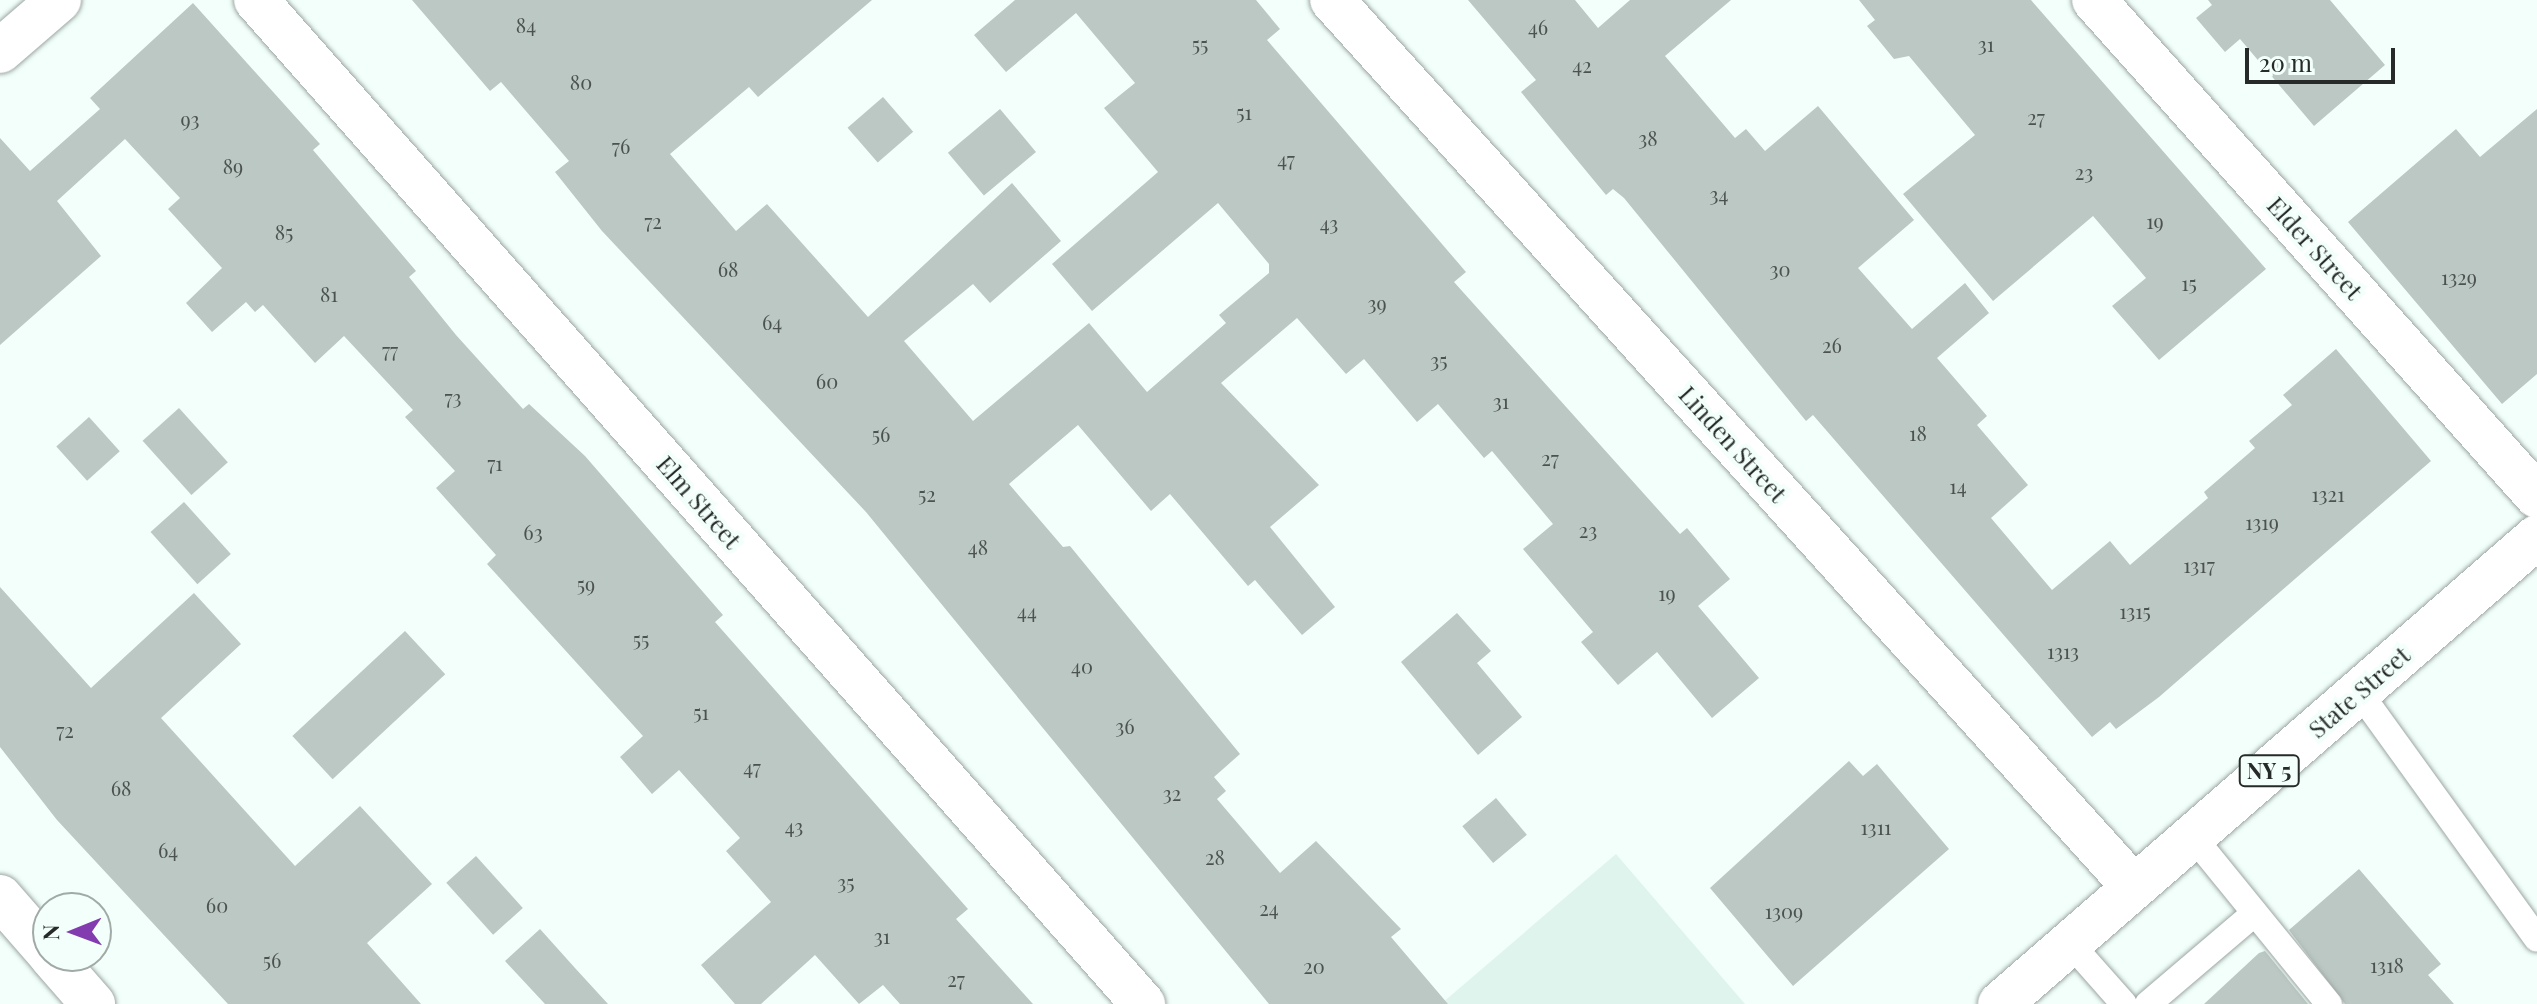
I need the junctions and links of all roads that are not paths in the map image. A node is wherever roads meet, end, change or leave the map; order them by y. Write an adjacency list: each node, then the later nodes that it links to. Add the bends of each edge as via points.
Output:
1 (59, 0): 5 (street)
2 (256, 0): 18 (street, Elm Street)
3 (1332, 0): 10 (street, Linden Street)
4 (2094, 0): 6 (street, Elder Street)
5 (0, 51)
6 (2537, 496)
7 (2537, 537): 8 (street, State Street / NY 5)
8 (2359, 692): 9 (street, State Street / NY 5); 14 (lane)
9 (2194, 838): 10 (street, State Street / NY 5); 12 (lane)
10 (2134, 887): 15 (street, State Street / NY 5)
11 (0, 897): 13 (street)
12 (2255, 913): 21 (lane); 22 (lane)
13 (32, 933)
14 (2537, 939)
15 (2070, 943): 19 (street, State Street / NY 5); 20 (lane)
16 (65, 972): 17 (street)
17 (93, 1004)
18 (1143, 1004)
19 (2000, 1004)
20 (2124, 1004)
21 (2148, 1004)
22 (2329, 1004)

